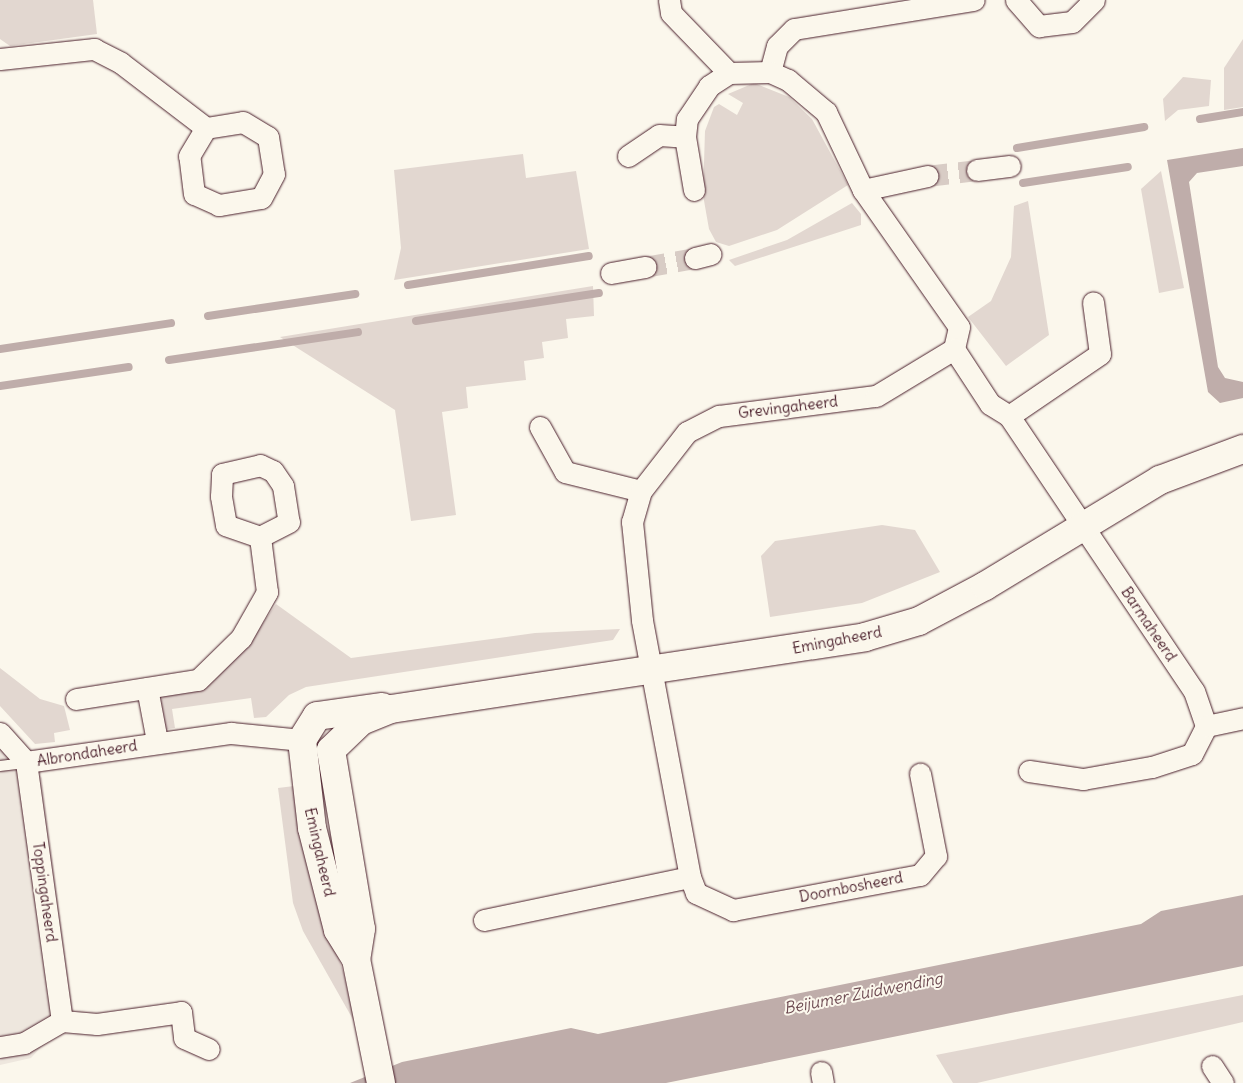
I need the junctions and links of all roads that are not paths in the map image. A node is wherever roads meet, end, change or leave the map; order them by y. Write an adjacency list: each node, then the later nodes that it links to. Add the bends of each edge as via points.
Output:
1 (669, 0): 7 (street, via 671,13)
2 (974, 0): 6 (street, via 794,29 777,46)
3 (1016, 0): 4 (street, via 1040,26 1072,22)
4 (1094, 0)
5 (0, 59): 8 (street, via 94,49 121,63)
6 (770, 72): 7 (street); 15 (street, via 788,80 826,112)
7 (729, 73): 9 (street, via 709,86 688,119)
8 (206, 128): 8 (street, via 189,156 194,194 219,205 261,198 274,174 268,137 243,122)
9 (685, 137): 10 (street, via 659,135); 14 (street)
10 (628, 156)
11 (1010, 166): 12 (street)
12 (977, 170)
13 (927, 176): 15 (street)
14 (694, 190)
15 (864, 190): 19 (street, via 958,327)
16 (645, 267): 17 (street)
17 (611, 273)
18 (1094, 302): 20 (street, via 1100,354)
19 (954, 349): 20 (street, via 990,404); 23 (street, Grevingaheerd, via 876,396 719,416 687,432)
20 (1009, 416): 24 (street)
21 (540, 427): 23 (street, via 565,472)
22 (1243, 449): 24 (street, Emingaheerd, via 1160,480)
23 (641, 491): 26 (street, Grevingaheerd, via 632,522)
24 (1083, 528): 26 (street, Emingaheerd, via 918,621 865,637); 31 (street, Barmaheerd, via 1194,691)
25 (260, 537): 27 (street, via 267,592 241,638 198,680)
26 (652, 672): 29 (street, Emingaheerd); 40 (street, Doornbosheerd)
27 (147, 688): 28 (street); 34 (street, Albrondaheerd)
28 (76, 698)
29 (391, 709): 33 (street, Emingaheerd, via 370,705 317,716); 35 (street, Emingaheerd, via 361,721)
30 (1243, 718): 31 (street)
31 (1206, 726): 38 (street, via 1192,754 1152,767 1083,779)
32 (0, 733): 36 (street, Albrondaheerd)
33 (302, 740): 34 (street, Albrondaheerd, via 231,733); 35 (street); 42 (street, Emingaheerd, via 312,828 338,930)
34 (157, 741): 36 (street, Albrondaheerd)
35 (331, 750): 42 (street, Emingaheerd, via 361,928)
36 (26, 762): 37 (lane); 43 (street, Toppingaheerd)
37 (0, 766)
38 (1029, 770)
39 (920, 774): 40 (street, Doornbosheerd, via 936,856 920,874 733,910 696,893)
40 (690, 877): 41 (street)
41 (484, 920)
42 (356, 959): 46 (street, Emingaheerd)
43 (62, 1021): 44 (street, via 24,1043); 45 (street, via 96,1024 181,1012 184,1038)
44 (0, 1047)
45 (209, 1049)
46 (381, 1083)

